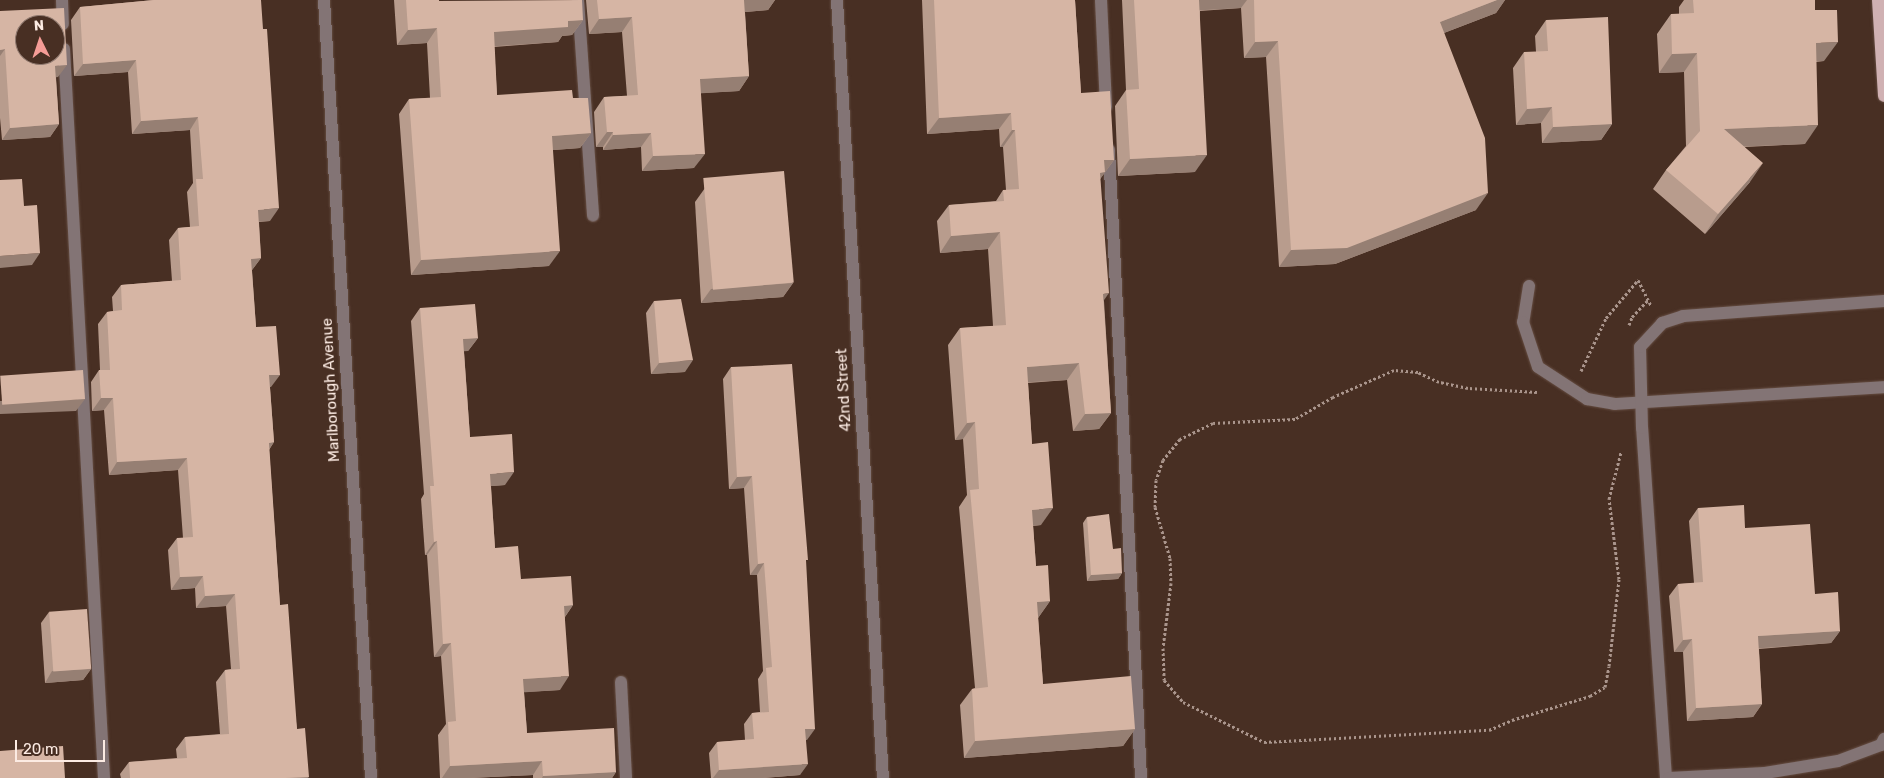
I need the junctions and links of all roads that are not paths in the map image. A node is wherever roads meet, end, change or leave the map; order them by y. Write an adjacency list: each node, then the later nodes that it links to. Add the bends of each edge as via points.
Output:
1 (62, 0): 17 (street)
2 (324, 0): 18 (street, Marlborough Avenue)
3 (578, 0): 10 (street)
4 (837, 0): 20 (street, 42nd Street)
5 (1101, 0): 8 (street)
6 (1878, 0): 7 (main road)
7 (1884, 96)
8 (1107, 120)
9 (1108, 140): 21 (street)
10 (593, 215)
11 (1529, 286): 14 (street, via 1523,322 1538,367 1587,399 1615,404)
12 (1884, 301): 14 (street, via 1683,316 1662,323 1640,347)
13 (1884, 387): 14 (street)
14 (1641, 402): 22 (street)
15 (621, 682): 19 (street)
16 (1884, 740): 22 (street, via 1881,745 1838,761 1765,773)
17 (104, 778)
18 (371, 778)
19 (626, 778)
20 (883, 778)
21 (1141, 778)
22 (1667, 778)

